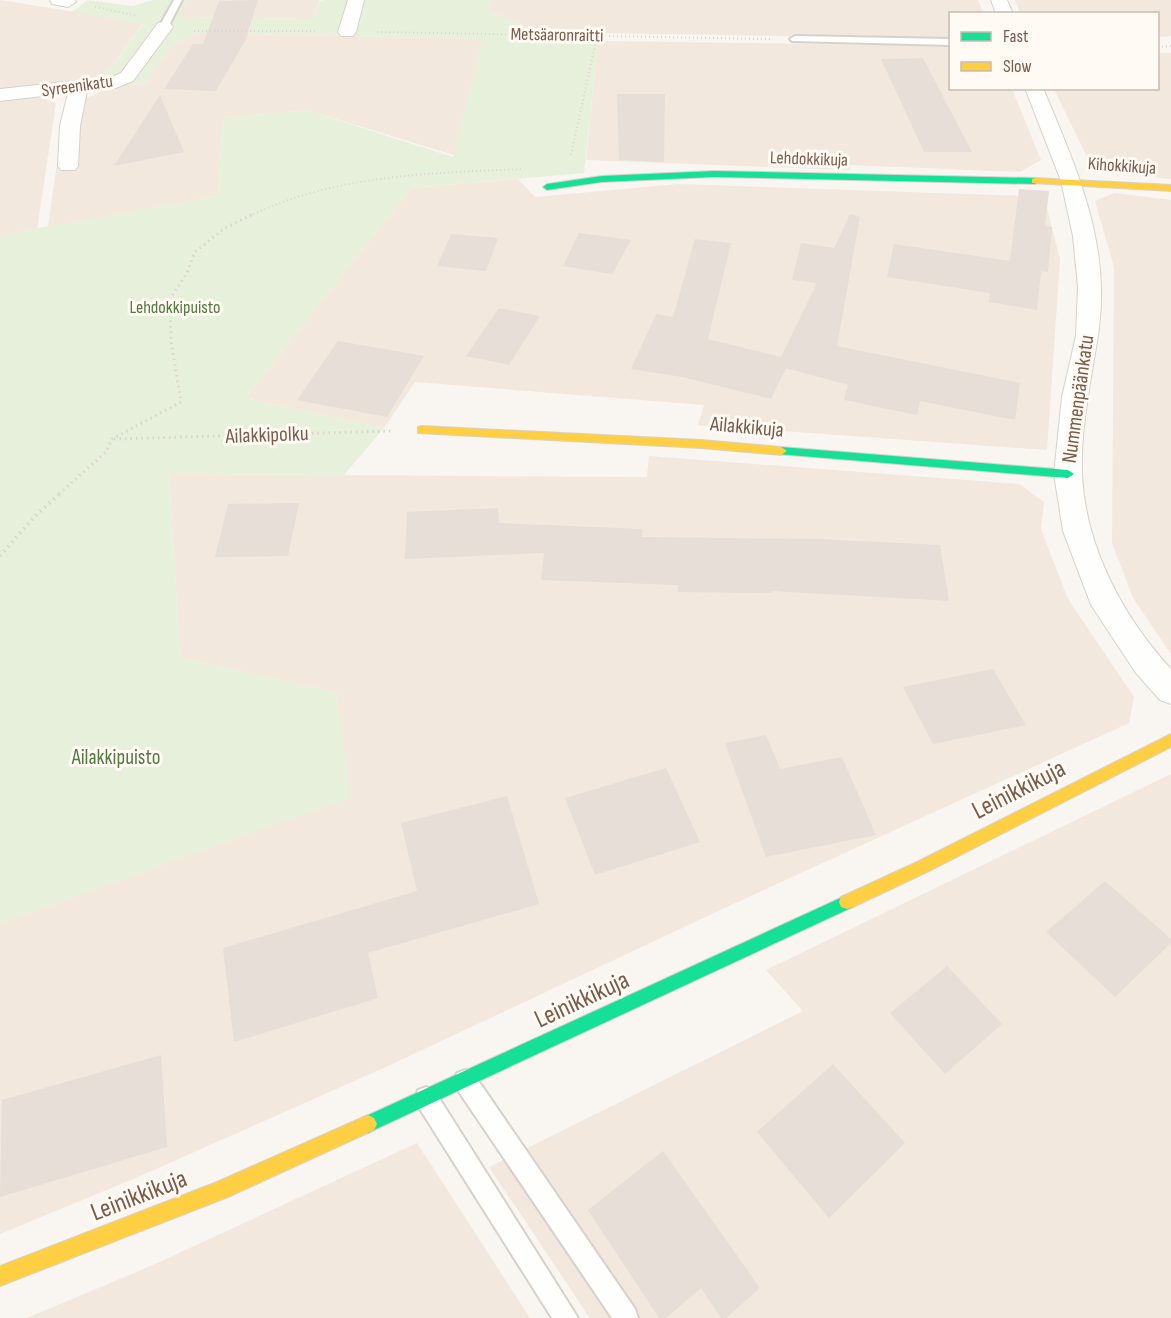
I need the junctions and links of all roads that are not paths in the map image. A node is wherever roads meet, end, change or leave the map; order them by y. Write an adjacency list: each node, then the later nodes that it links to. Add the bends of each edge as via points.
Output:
1 (178, 0): 3 (lane)
2 (356, 0): 4 (street)
3 (164, 27): 7 (street, Syreenikatu, via 127,77)
4 (347, 32)
5 (795, 39): 6 (lane)
6 (949, 42)
7 (79, 87): 9 (street, Syreenikatu); 10 (street, via 70,126)
8 (1035, 90): 11 (street, Nummenpäänkatu)
9 (0, 96)
10 (68, 166)
11 (1071, 181): 12 (street, Lehdokkikuja, via 714,174 591,180); 13 (street, Kihokkikuja); 15 (street, Nummenpäänkatu, via 1084,236 1090,287 1088,336 1075,397)
12 (547, 187)
13 (1171, 188)
14 (422, 430): 15 (street, Ailakkikuja, via 700,444)
15 (1068, 474): 16 (street, Nummenpäänkatu, via 1077,531 1102,597)
16 (1171, 692)
17 (1171, 740): 18 (street, Leinikkikuja, via 922,867)
18 (465, 1081): 19 (street, Leinikkikuja); 22 (lane)
19 (426, 1098): 20 (street, Leinikkikuja, via 221,1190); 21 (lane)
20 (0, 1276)
21 (566, 1318)
22 (626, 1318)

